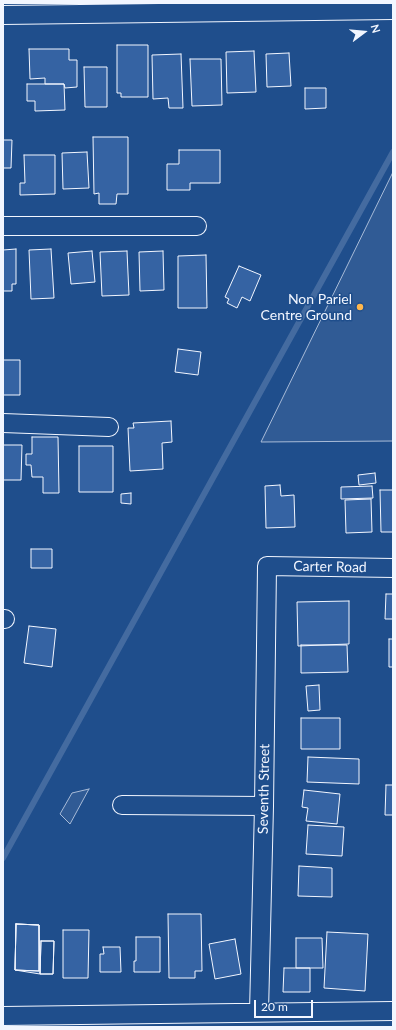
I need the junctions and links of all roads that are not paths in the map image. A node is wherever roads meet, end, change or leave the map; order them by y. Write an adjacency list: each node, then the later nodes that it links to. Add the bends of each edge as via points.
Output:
1 (393, 10): 2 (street)
2 (4, 16)
3 (3, 226): 4 (street)
4 (197, 226)
5 (3, 423): 6 (street)
6 (109, 427)
7 (267, 566): 8 (street, Carter Road); 10 (street, Seventh Street)
8 (393, 568)
9 (122, 804): 10 (street)
10 (264, 806): 12 (street, Seventh Street)
11 (393, 1011): 12 (street)
12 (259, 1012): 13 (street)
13 (3, 1016)

